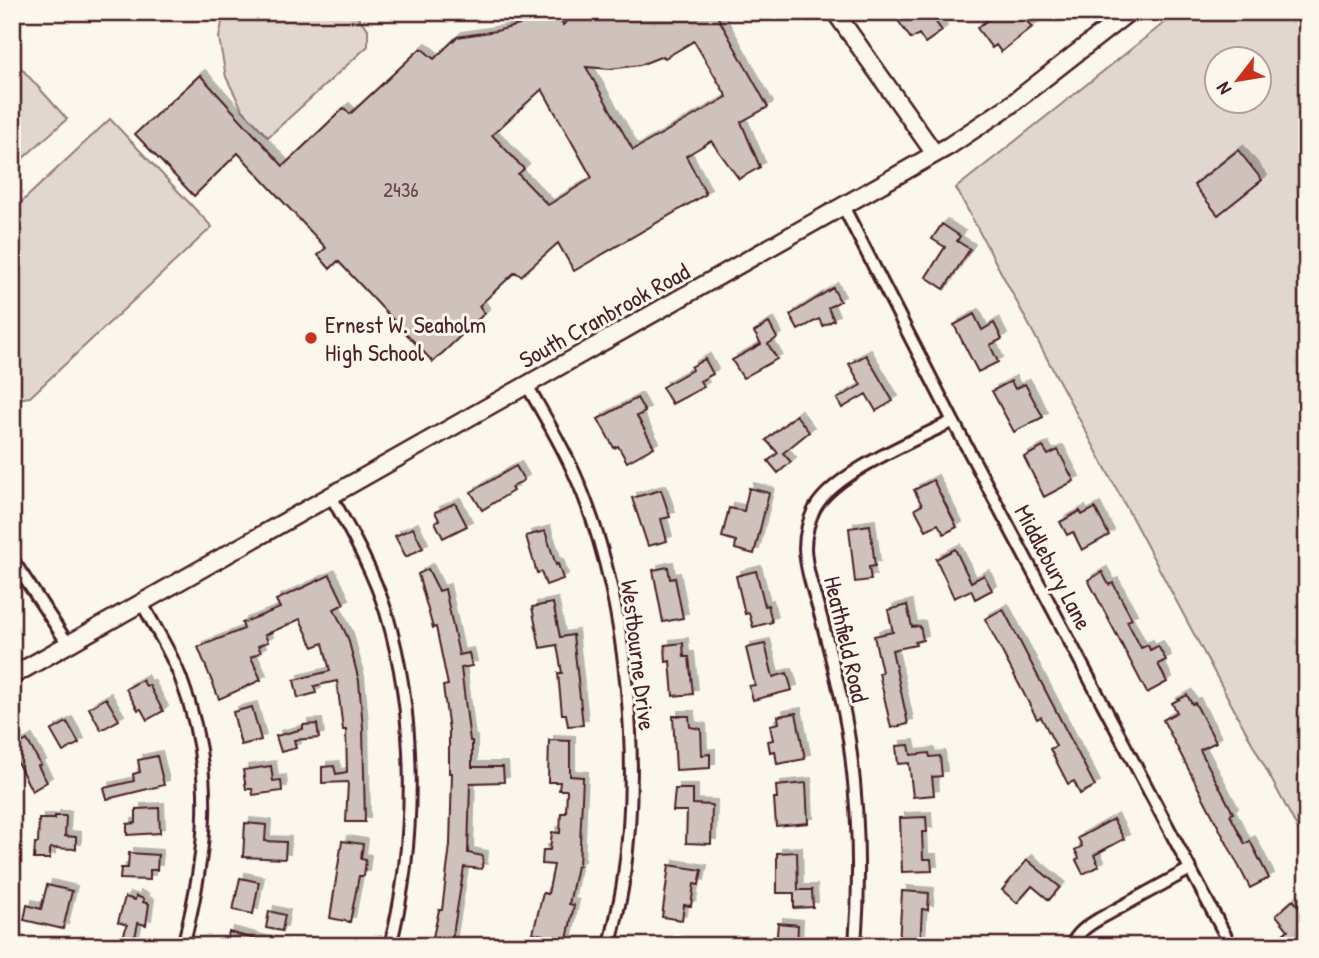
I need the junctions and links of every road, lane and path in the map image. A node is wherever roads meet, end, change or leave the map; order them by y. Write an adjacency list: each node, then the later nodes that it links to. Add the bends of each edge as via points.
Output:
1 (835, 12): 3 (street)
2 (1129, 12): 3 (street, South Cranbrook Road, via 1009,106)
3 (935, 154): 4 (street, South Cranbrook Road)
4 (843, 206): 5 (street, South Cranbrook Road); 6 (street, Middlebury Lane)
5 (527, 385): 7 (street, South Cranbrook Road); 15 (street, Westbourne Drive, via 557,436 590,515 612,595 624,667 628,832)
6 (953, 421): 12 (street, Middlebury Lane); 16 (street, Heathfield Road, via 841,481 824,496 808,526 805,548 811,580 851,755 859,899)
7 (331, 496): 9 (street, South Cranbrook Road); 14 (street, via 373,579 401,680 409,795 405,857)
8 (12, 559): 10 (street)
9 (142, 603): 10 (street, South Cranbrook Road); 13 (street, via 180,676 203,769 202,857)
10 (68, 644): 11 (street, South Cranbrook Road)
11 (12, 676)
12 (1190, 869): 17 (street, via 1085,928); 18 (street, Middlebury Lane)
13 (183, 946)
14 (390, 946)
15 (610, 946)
16 (855, 946)
17 (1071, 946)
18 (1231, 946)

